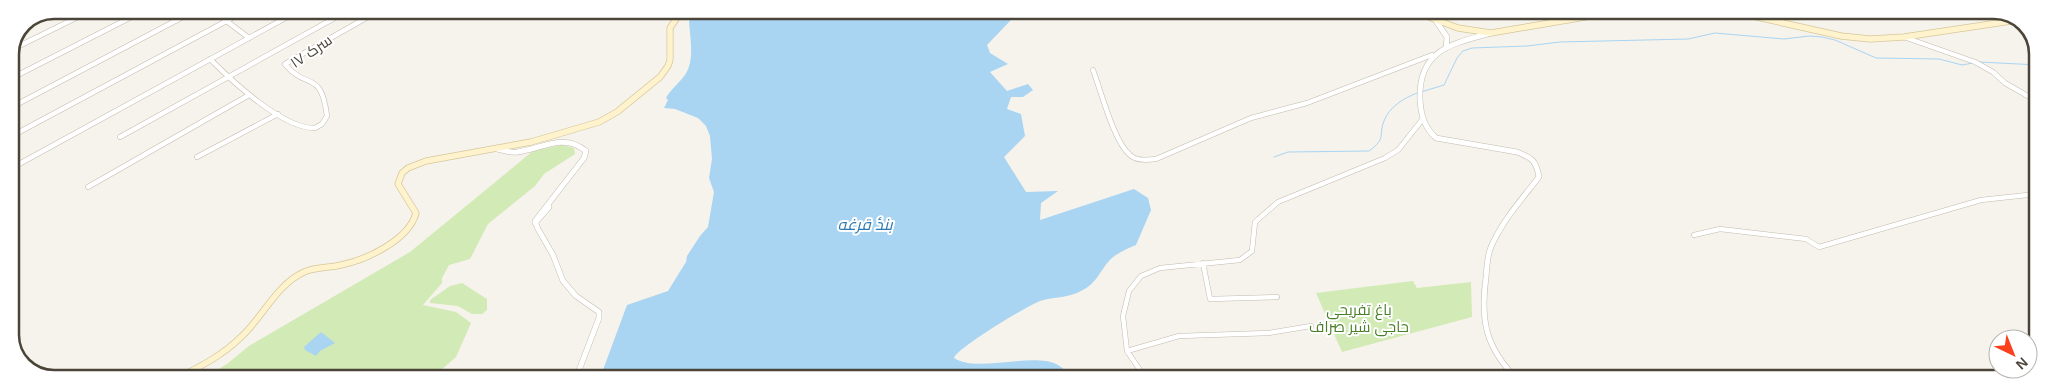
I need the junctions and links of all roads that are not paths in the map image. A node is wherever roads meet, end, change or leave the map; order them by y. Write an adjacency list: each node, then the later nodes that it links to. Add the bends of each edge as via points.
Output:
1 (74, 19): 19 (street)
2 (126, 19): 24 (street)
3 (179, 19): 28 (street)
4 (223, 19): 13 (street)
5 (230, 19): 13 (street)
6 (284, 19): 18 (street)
7 (333, 19): 25 (street)
8 (364, 19): 29 (street, سرک ۱۷, via 285,64 297,76 319,86 327,116 321,125 313,128)
9 (676, 19): 33 (main road, via 670,28 668,66 660,77 617,112 587,126)
10 (1432, 19): 14 (main road)
11 (1573, 19): 16 (main road)
12 (1766, 19): 17 (main road, via 1852,38)
13 (226, 21): 18 (street); 31 (street)
14 (1436, 21): 16 (main road, via 1463,30); 20 (street, via 1448,40)
15 (2007, 22): 17 (main road)
16 (1491, 33): 20 (street, via 1458,42)
17 (1904, 37): 27 (street, via 1984,66)
18 (249, 38): 22 (street)
19 (19, 46)
20 (1442, 51): 21 (street)
21 (1432, 55): 23 (street, via 1307,103 1251,118 1148,160 1130,157 1120,144); 30 (street, via 1424,67 1419,86)
22 (210, 60): 25 (street); 35 (street)
23 (1093, 70)
24 (19, 74)
25 (229, 78): 26 (street); 32 (street)
26 (249, 95): 29 (street); 36 (street)
27 (2029, 97)
28 (19, 103)
29 (278, 114): 34 (street)
30 (1422, 120): 39 (street, via 1398,150 1385,158 1278,202 1255,222 1252,251 1240,260); 46 (street, via 1436,138 1513,150 1536,163 1539,177 1490,248 1485,280 1482,318 1490,344)
31 (19, 132)
32 (120, 137)
33 (494, 149): 43 (main road, via 426,161 402,172 398,184 400,190 416,213 410,226 378,252 358,262 312,268 299,274 278,292 234,345); 44 (street, via 515,152 571,141 586,151 536,224 553,252 565,285 572,294 598,312 599,318)
34 (197, 157)
35 (19, 164)
36 (88, 187)
37 (2029, 195): 38 (street, via 1981,200 1944,209 1819,247 1806,239 1720,229)
38 (1694, 236)
39 (1203, 263): 40 (street, via 1210,299); 42 (street, via 1160,268 1141,276 1129,291 1123,316)
40 (1277, 297)
41 (1311, 326): 42 (street, via 1269,333 1179,336)
42 (1127, 351): 45 (street)
43 (194, 370)
44 (579, 370)
45 (1140, 370)
46 (1507, 370)

